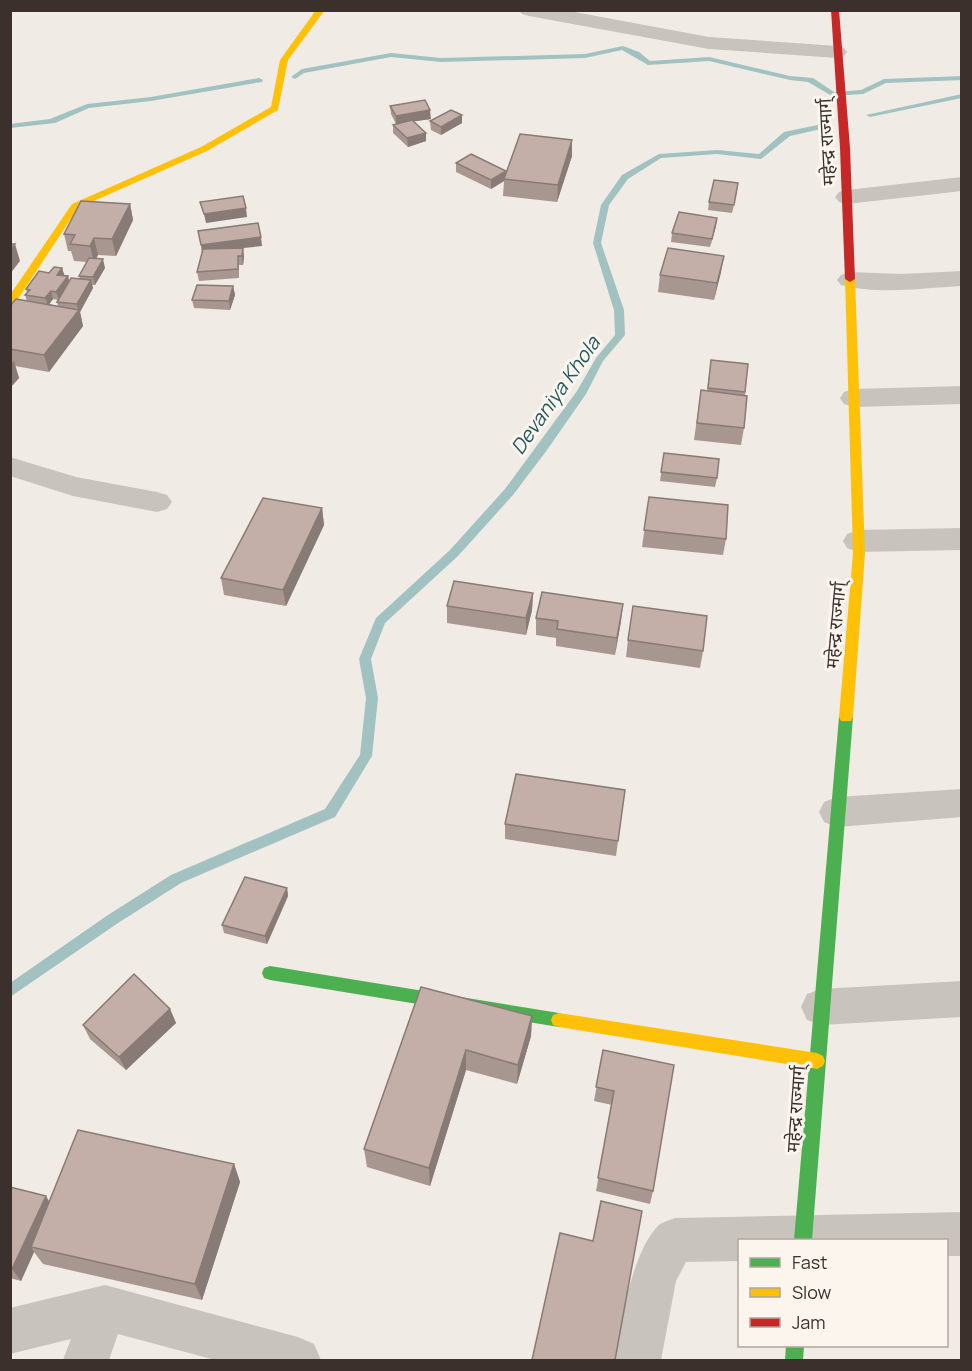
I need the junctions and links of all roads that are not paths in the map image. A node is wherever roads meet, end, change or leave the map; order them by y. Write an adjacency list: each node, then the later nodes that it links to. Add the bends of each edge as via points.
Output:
1 (321, 10): 9 (main road, via 284,60 275,108 204,149 75,206)
2 (529, 10): 4 (street, via 709,43)
3 (835, 10): 4 (main road, महेन्द्र राज्मार्ग्)
4 (837, 52): 6 (main road, महेन्द्र राज्मार्ग्)
5 (962, 184): 6 (street)
6 (847, 197): 8 (main road, महेन्द्र राज्मार्ग्)
7 (962, 278): 8 (street)
8 (850, 280): 11 (main road, महेन्द्र राज्मार्ग्)
9 (10, 303)
10 (962, 395): 11 (street)
11 (854, 398): 15 (main road, महेन्द्र राज्मार्ग्)
12 (10, 466): 13 (street, via 73,486)
13 (157, 502)
14 (962, 539): 15 (street)
15 (858, 541): 17 (main road, महेन्द्र राज्मार्ग्)
16 (962, 803): 17 (street)
17 (837, 812): 20 (main road, महेन्द्र राज्मार्ग्)
18 (270, 973): 21 (main road)
19 (962, 999): 20 (street)
20 (821, 1006): 21 (main road, महेन्द्र राज्मार्ग्)
21 (817, 1061): 23 (main road, महेन्द्र राज्मार्ग्)
22 (962, 1233): 23 (street)
23 (803, 1239)
24 (738, 1240): 29 (street, via 675,1240 666,1250 658,1268)
25 (105, 1308): 26 (street); 27 (street); 28 (street)
26 (10, 1330)
27 (86, 1360)
28 (298, 1360)
29 (638, 1360)

